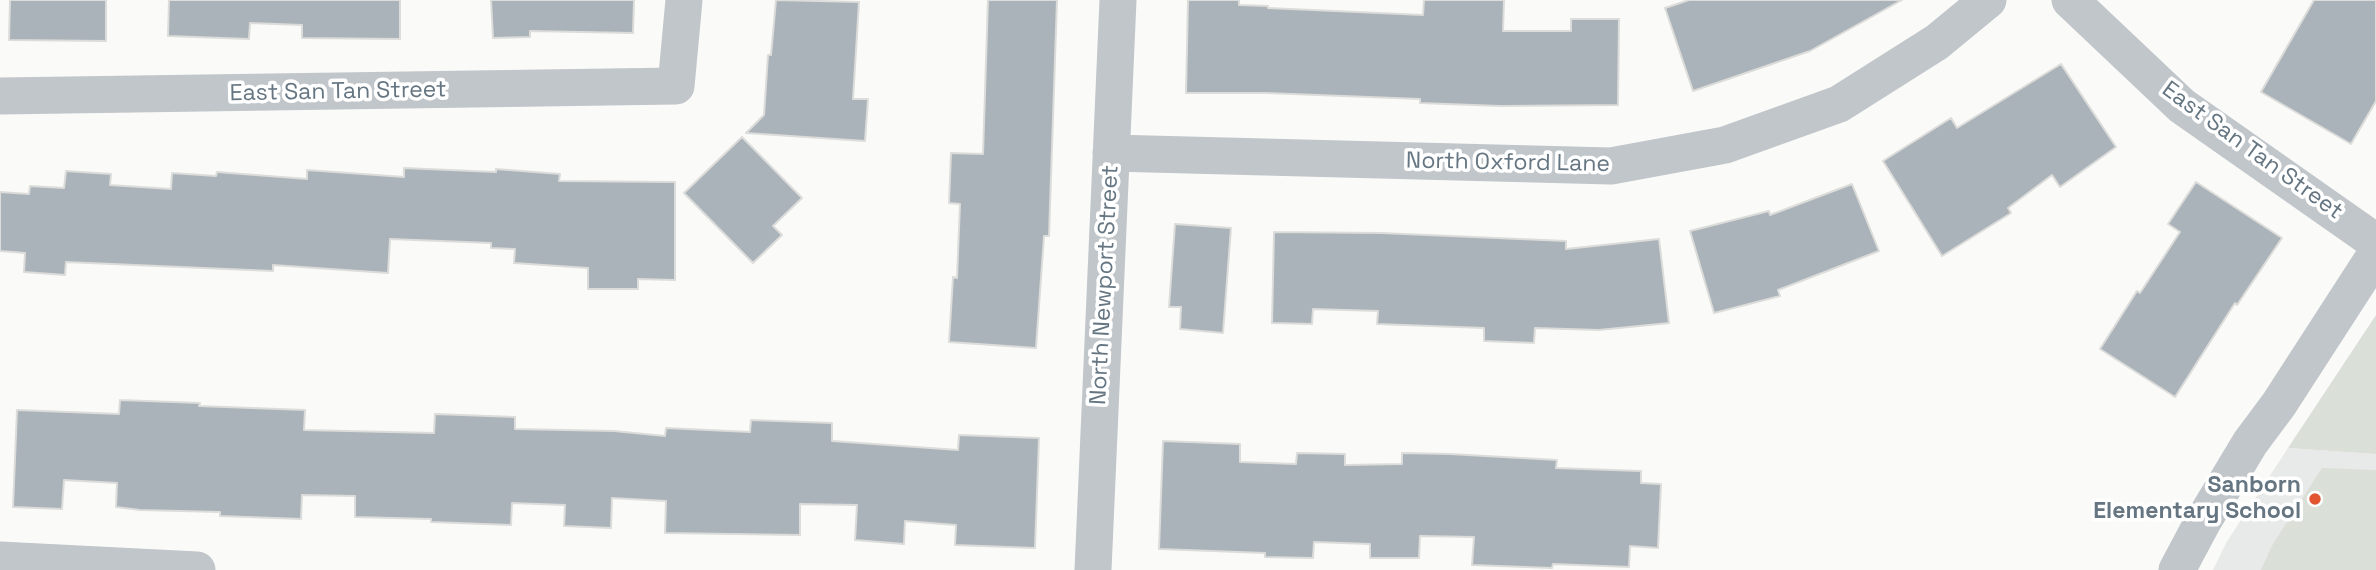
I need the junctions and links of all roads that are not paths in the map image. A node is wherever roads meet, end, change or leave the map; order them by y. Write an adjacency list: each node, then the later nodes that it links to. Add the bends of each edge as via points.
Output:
1 (684, 0): 5 (street, East San Tan Street, via 676,86)
2 (1118, 0): 6 (street, North Newport Street)
3 (1988, 0): 6 (street, North Oxford Lane, via 1937,42 1839,104 1725,145 1611,166)
4 (2070, 0): 7 (street, East San Tan Street, via 2182,106)
5 (0, 96)
6 (1111, 153): 11 (street, North Newport Street)
7 (2376, 242)
8 (2376, 254): 12 (street, via 2249,443)
9 (0, 560): 10 (street)
10 (197, 570)
11 (1093, 570)
12 (2177, 570)

